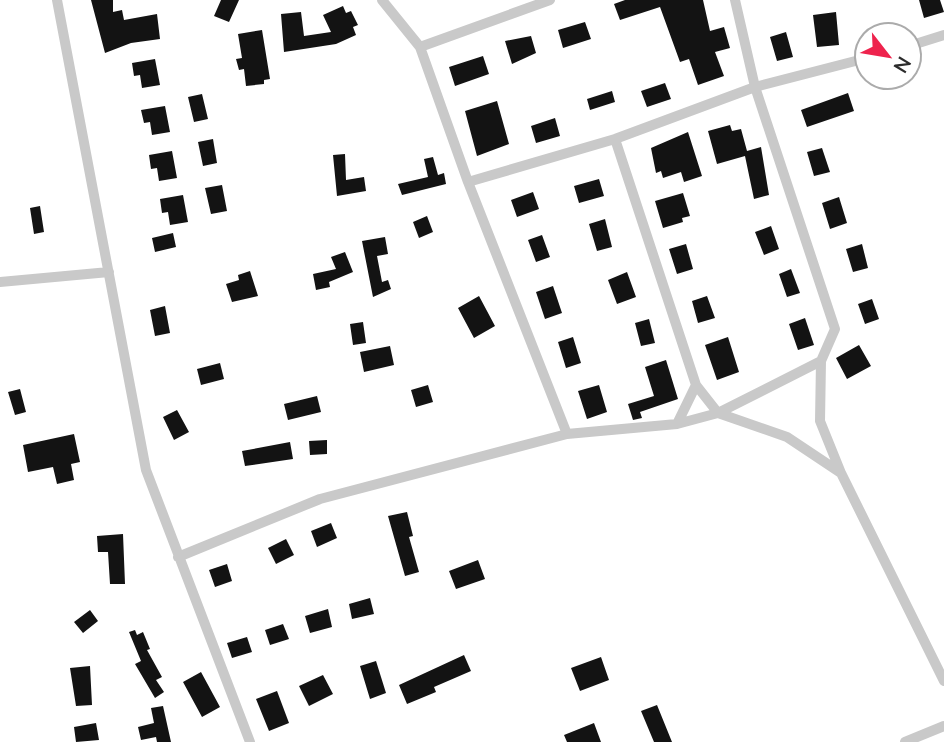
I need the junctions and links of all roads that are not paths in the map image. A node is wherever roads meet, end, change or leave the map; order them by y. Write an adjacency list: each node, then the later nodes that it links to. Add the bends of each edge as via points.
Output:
1 (57, 0): 12 (street)
2 (382, 0): 7 (street)
3 (550, 0): 7 (street)
4 (735, 0): 9 (street)
5 (944, 35): 6 (street)
6 (923, 42)
7 (420, 47): 11 (street)
8 (853, 62): 9 (street)
9 (755, 88): 10 (street); 14 (street, via 835,329)
10 (615, 138): 11 (street); 15 (street)
11 (468, 183): 18 (street)
12 (109, 272): 13 (street); 20 (street, via 146,470)
13 (0, 282)
14 (821, 361): 16 (street); 19 (street, via 820,421)
15 (696, 385): 16 (street); 17 (street)
16 (718, 413): 17 (street); 19 (street, via 787,437)
17 (677, 424): 18 (street)
18 (567, 434): 20 (street, via 320,499)
19 (841, 473): 21 (street)
20 (178, 557): 23 (street)
21 (944, 681)
22 (944, 726): 24 (street)
23 (250, 742)
24 (905, 742)

